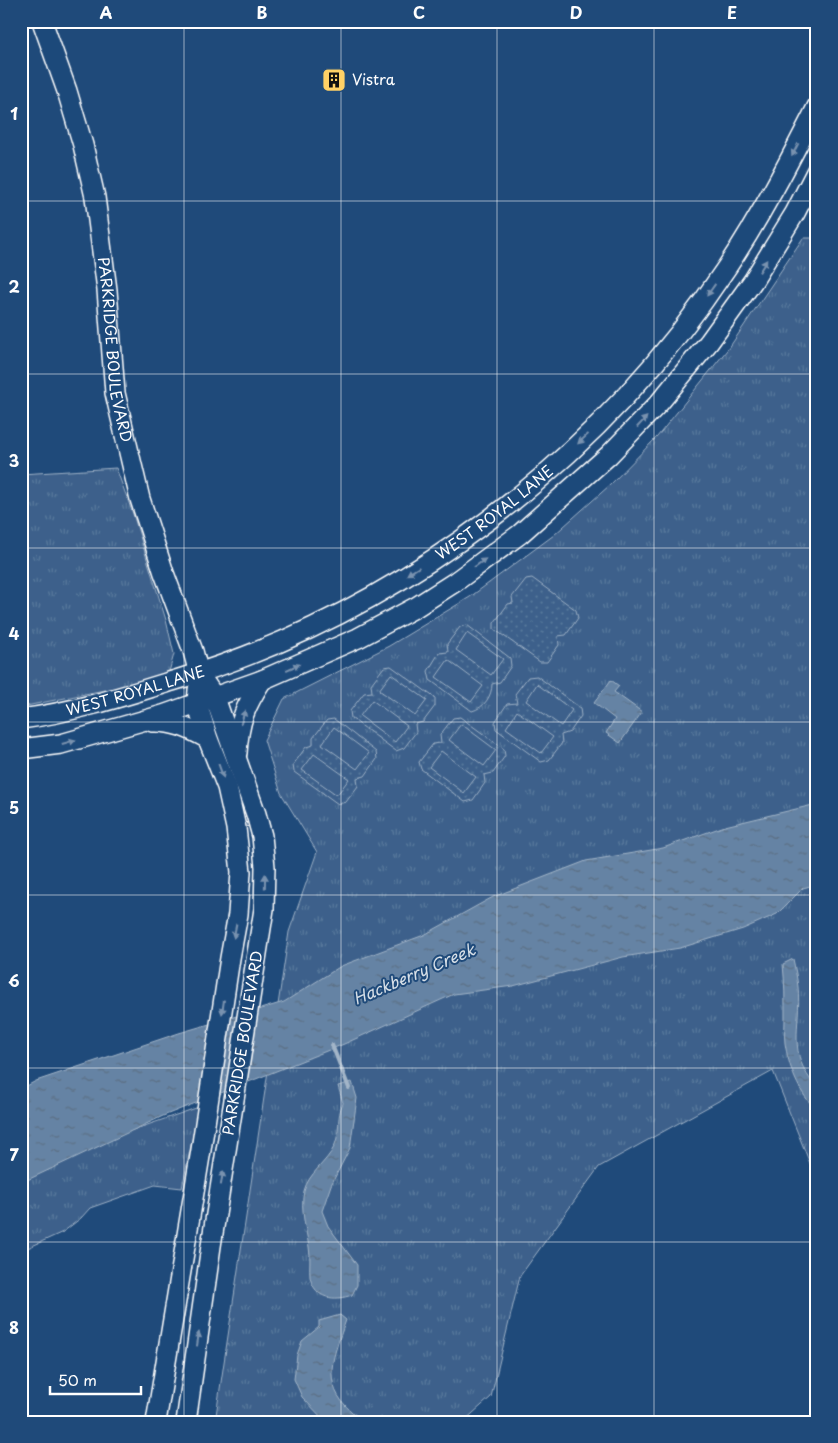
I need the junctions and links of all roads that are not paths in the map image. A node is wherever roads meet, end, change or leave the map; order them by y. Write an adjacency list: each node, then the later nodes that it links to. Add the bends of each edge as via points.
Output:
1 (42, 21): 6 (main road, PARKRIDGE BOULEVARD, via 67,90 95,197 119,414 145,517)
2 (817, 107): 4 (main road, WEST ROYAL LANE, one-way to 4, via 761,213 726,269 662,354)
3 (817, 170): 5 (main road, WEST ROYAL LANE, one-way to 3, via 670,390 734,309 780,238)
4 (600, 423): 5 (main road); 6 (main road, WEST ROYAL LANE, one-way to 6, via 521,495 467,536 417,568 319,624)
5 (619, 446): 7 (main road, WEST ROYAL LANE, one-way to 5, via 358,638 416,608 520,534)
6 (199, 674): 8 (main road, PARKRIDGE BOULEVARD); 9 (main road, WEST ROYAL LANE, via 91,705)
7 (262, 680): 8 (main road, WEST ROYAL LANE); 13 (main road, one-way to 7, via 238,731 247,704)
8 (206, 700): 10 (main road, WEST ROYAL LANE); 11 (main road, PARKRIDGE BOULEVARD); 13 (main road, PARKRIDGE BOULEVARD)
9 (21, 719)
10 (141, 722): 11 (main road, via 165,721 189,728); 12 (main road, WEST ROYAL LANE, one-way to 10, via 62,744)
11 (208, 739): 14 (main road, PARKRIDGE BOULEVARD, one-way to 14, via 226,787 236,828 241,872 238,914)
12 (21, 749)
13 (237, 759): 15 (main road, PARKRIDGE BOULEVARD, one-way to 13, via 264,909 262,836)
14 (156, 1422)
15 (186, 1422)

